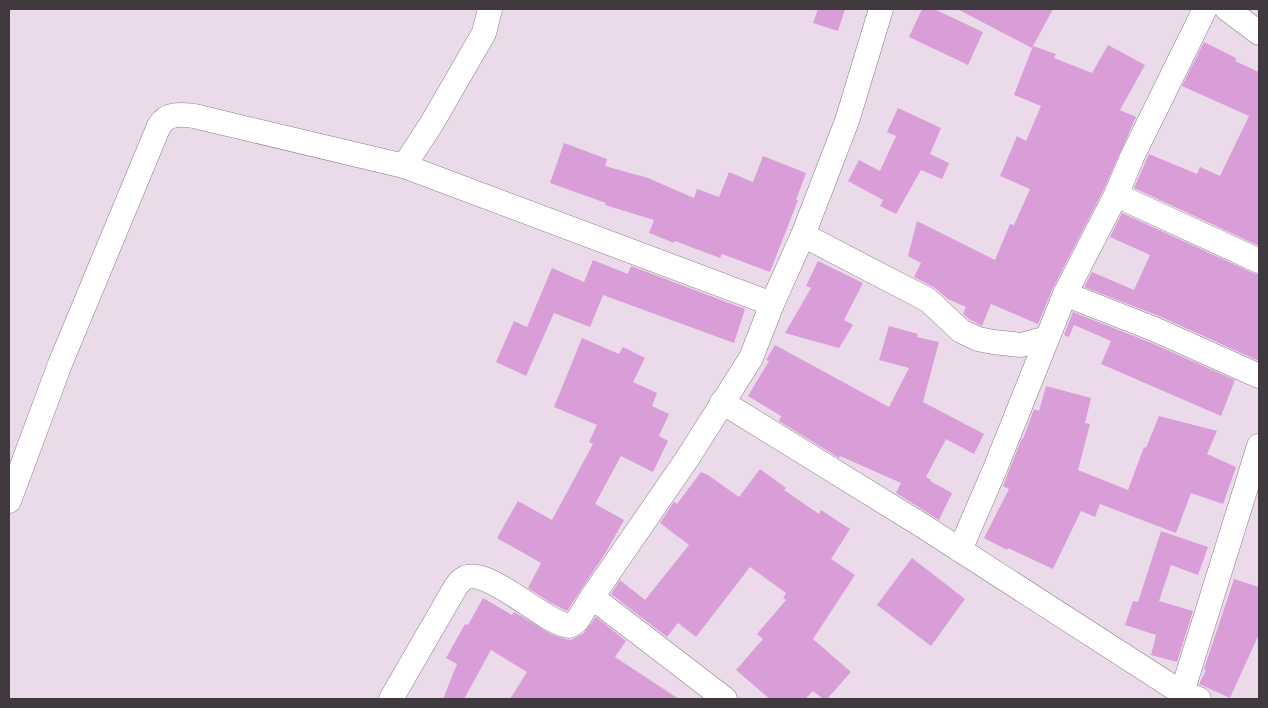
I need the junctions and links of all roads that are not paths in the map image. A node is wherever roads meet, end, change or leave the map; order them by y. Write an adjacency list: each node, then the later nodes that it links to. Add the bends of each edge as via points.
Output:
1 (490, 9): 6 (street, via 484,33)
2 (880, 9): 8 (street, via 846,121)
3 (1205, 9): 7 (street)
4 (1227, 9): 5 (street)
5 (1259, 33)
6 (404, 166): 11 (street); 16 (street, via 194,116 163,120 60,364)
7 (1116, 195): 9 (street); 10 (street)
8 (803, 235): 11 (street); 12 (street, via 928,300 961,331 978,339 1021,345)
9 (1259, 261)
10 (1065, 294): 12 (street); 13 (street)
11 (772, 304): 14 (street, via 751,358)
12 (1047, 338): 17 (street)
13 (1259, 376)
14 (722, 402): 17 (street); 18 (street, via 687,459)
15 (1259, 446): 19 (street)
16 (9, 501)
17 (960, 550): 19 (street)
18 (592, 596): 20 (street, via 577,621 569,626 547,618 496,583 474,577 463,578); 21 (street)
19 (1187, 697)
20 (391, 699)
21 (725, 699)

